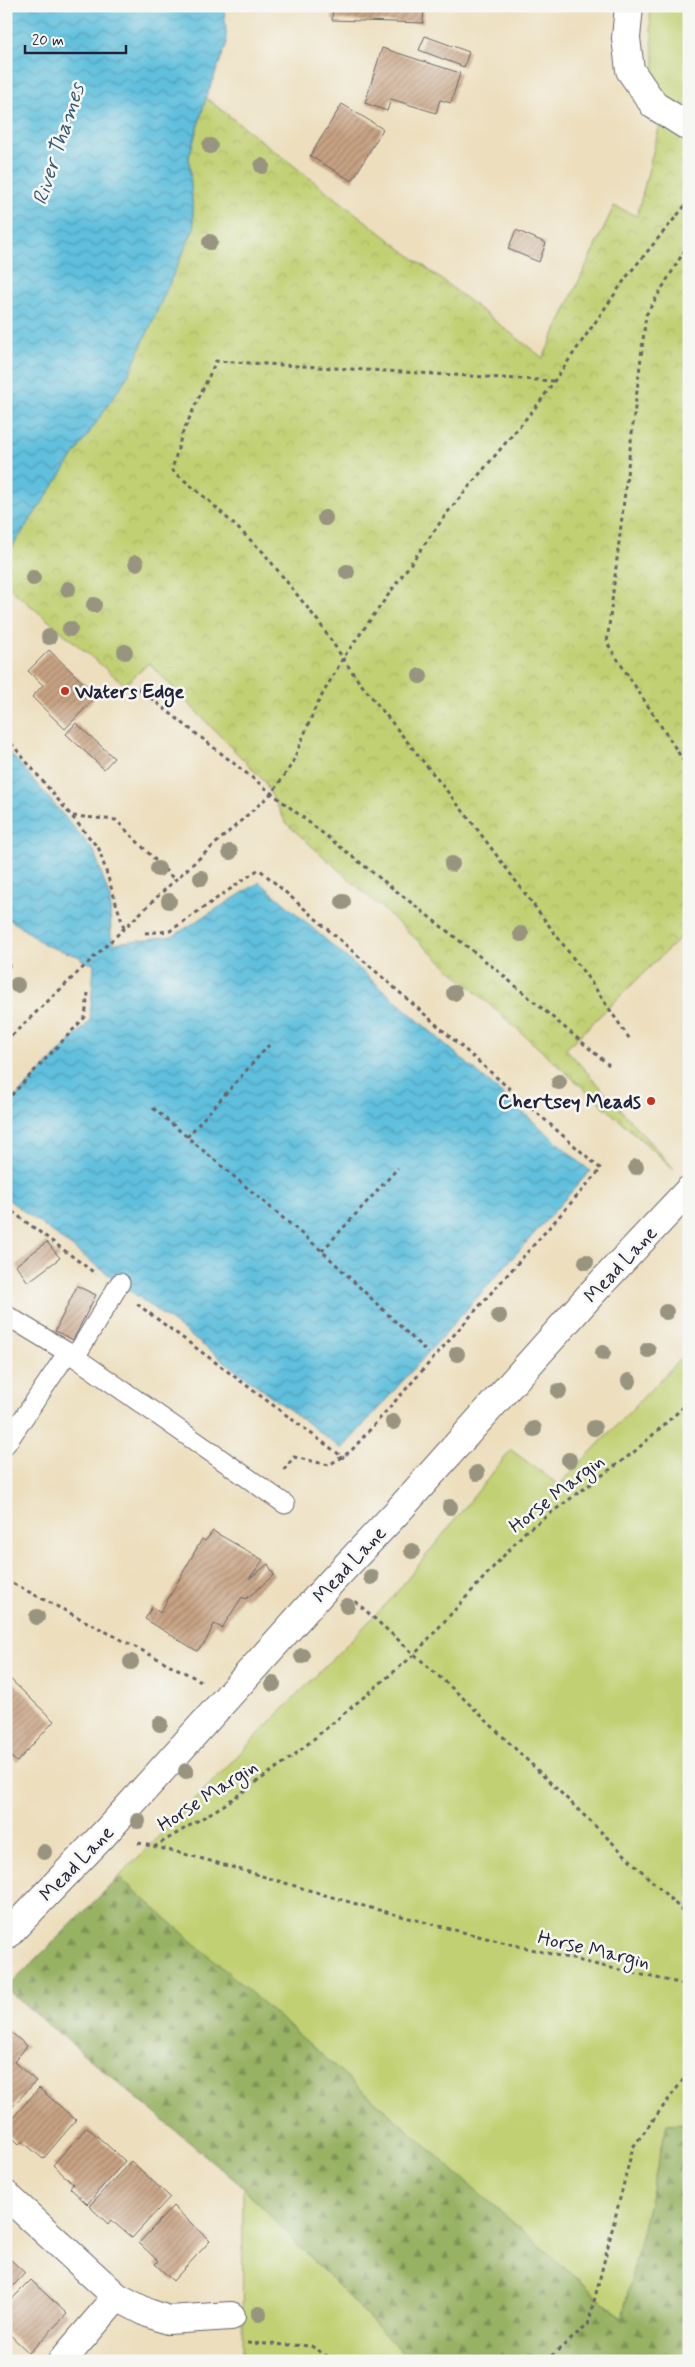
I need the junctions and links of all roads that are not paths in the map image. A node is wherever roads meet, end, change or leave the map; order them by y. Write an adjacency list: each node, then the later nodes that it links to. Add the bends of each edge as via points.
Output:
1 (629, 6): 2 (street, via 626,38 630,70 654,105)
2 (689, 127)
3 (689, 1190): 9 (street, Mead Lane, via 104,1834)
4 (118, 1286): 6 (lane)
5 (6, 1315): 6 (lane)
6 (71, 1355): 7 (lane); 8 (lane)
7 (6, 1444)
8 (285, 1504)
9 (6, 1936)
10 (6, 2194): 11 (street)
11 (117, 2297): 12 (street, via 168,2320); 13 (street)
12 (231, 2316)
13 (62, 2361)

